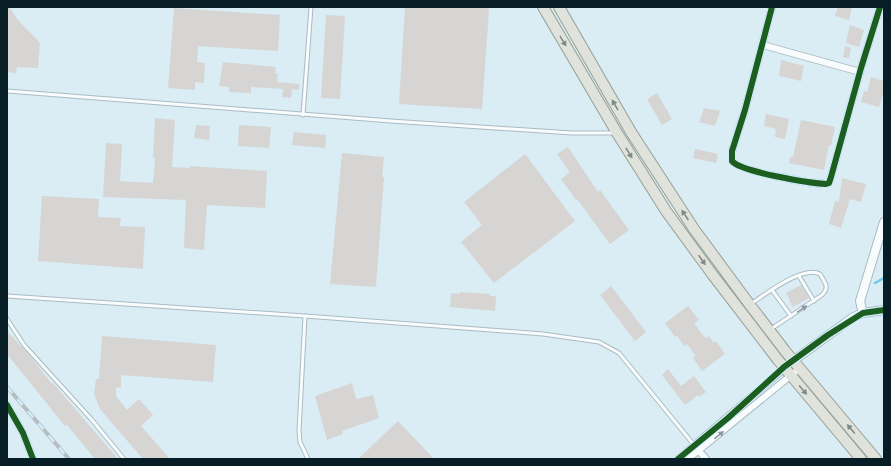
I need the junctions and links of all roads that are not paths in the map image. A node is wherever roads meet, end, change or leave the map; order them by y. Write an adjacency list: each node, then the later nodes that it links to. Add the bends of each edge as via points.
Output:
1 (311, 7): 9 (lane)
2 (544, 7): 10 (main road, one-way to 10)
3 (559, 7): 16 (main road, one-way to 3, via 671,195 631,132)
4 (772, 7): 6 (street)
5 (880, 7): 7 (street)
6 (762, 45): 7 (street); 7 (street, via 731,155 733,163 744,168 828,183)
7 (860, 72)
8 (7, 91): 9 (lane)
9 (303, 115): 10 (lane, via 572,134)
10 (617, 133): 23 (main road, one-way to 23, via 666,211)
11 (884, 222): 17 (street)
12 (799, 276): 13 (lane); 15 (lane); 15 (lane, via 813,272 820,274 826,290)
13 (772, 290): 16 (lane); 20 (lane)
14 (7, 296): 19 (lane)
15 (814, 301): 20 (lane, one-way to 15)
16 (750, 305): 22 (main road)
17 (861, 307): 18 (street); 24 (street, via 852,318 828,335)
18 (884, 310)
19 (306, 316): 27 (lane, via 544,334 599,342 619,353); 32 (lane, via 299,431 300,442)
20 (791, 316): 22 (lane)
21 (7, 319): 31 (lane, via 24,345)
22 (769, 330): 24 (main road)
23 (780, 362): 24 (street); 25 (main road); 27 (street)
24 (796, 364): 25 (street); 29 (main road, one-way to 24)
25 (791, 376): 28 (street, one-way to 25); 36 (main road, one-way to 36)
26 (7, 405): 30 (street, via 23,433)
27 (694, 445): 33 (street)
28 (699, 451): 34 (street); 35 (street)
29 (874, 458)
30 (33, 459)
31 (124, 459)
32 (308, 459)
33 (678, 459)
34 (688, 459)
35 (706, 459)
36 (861, 459)

